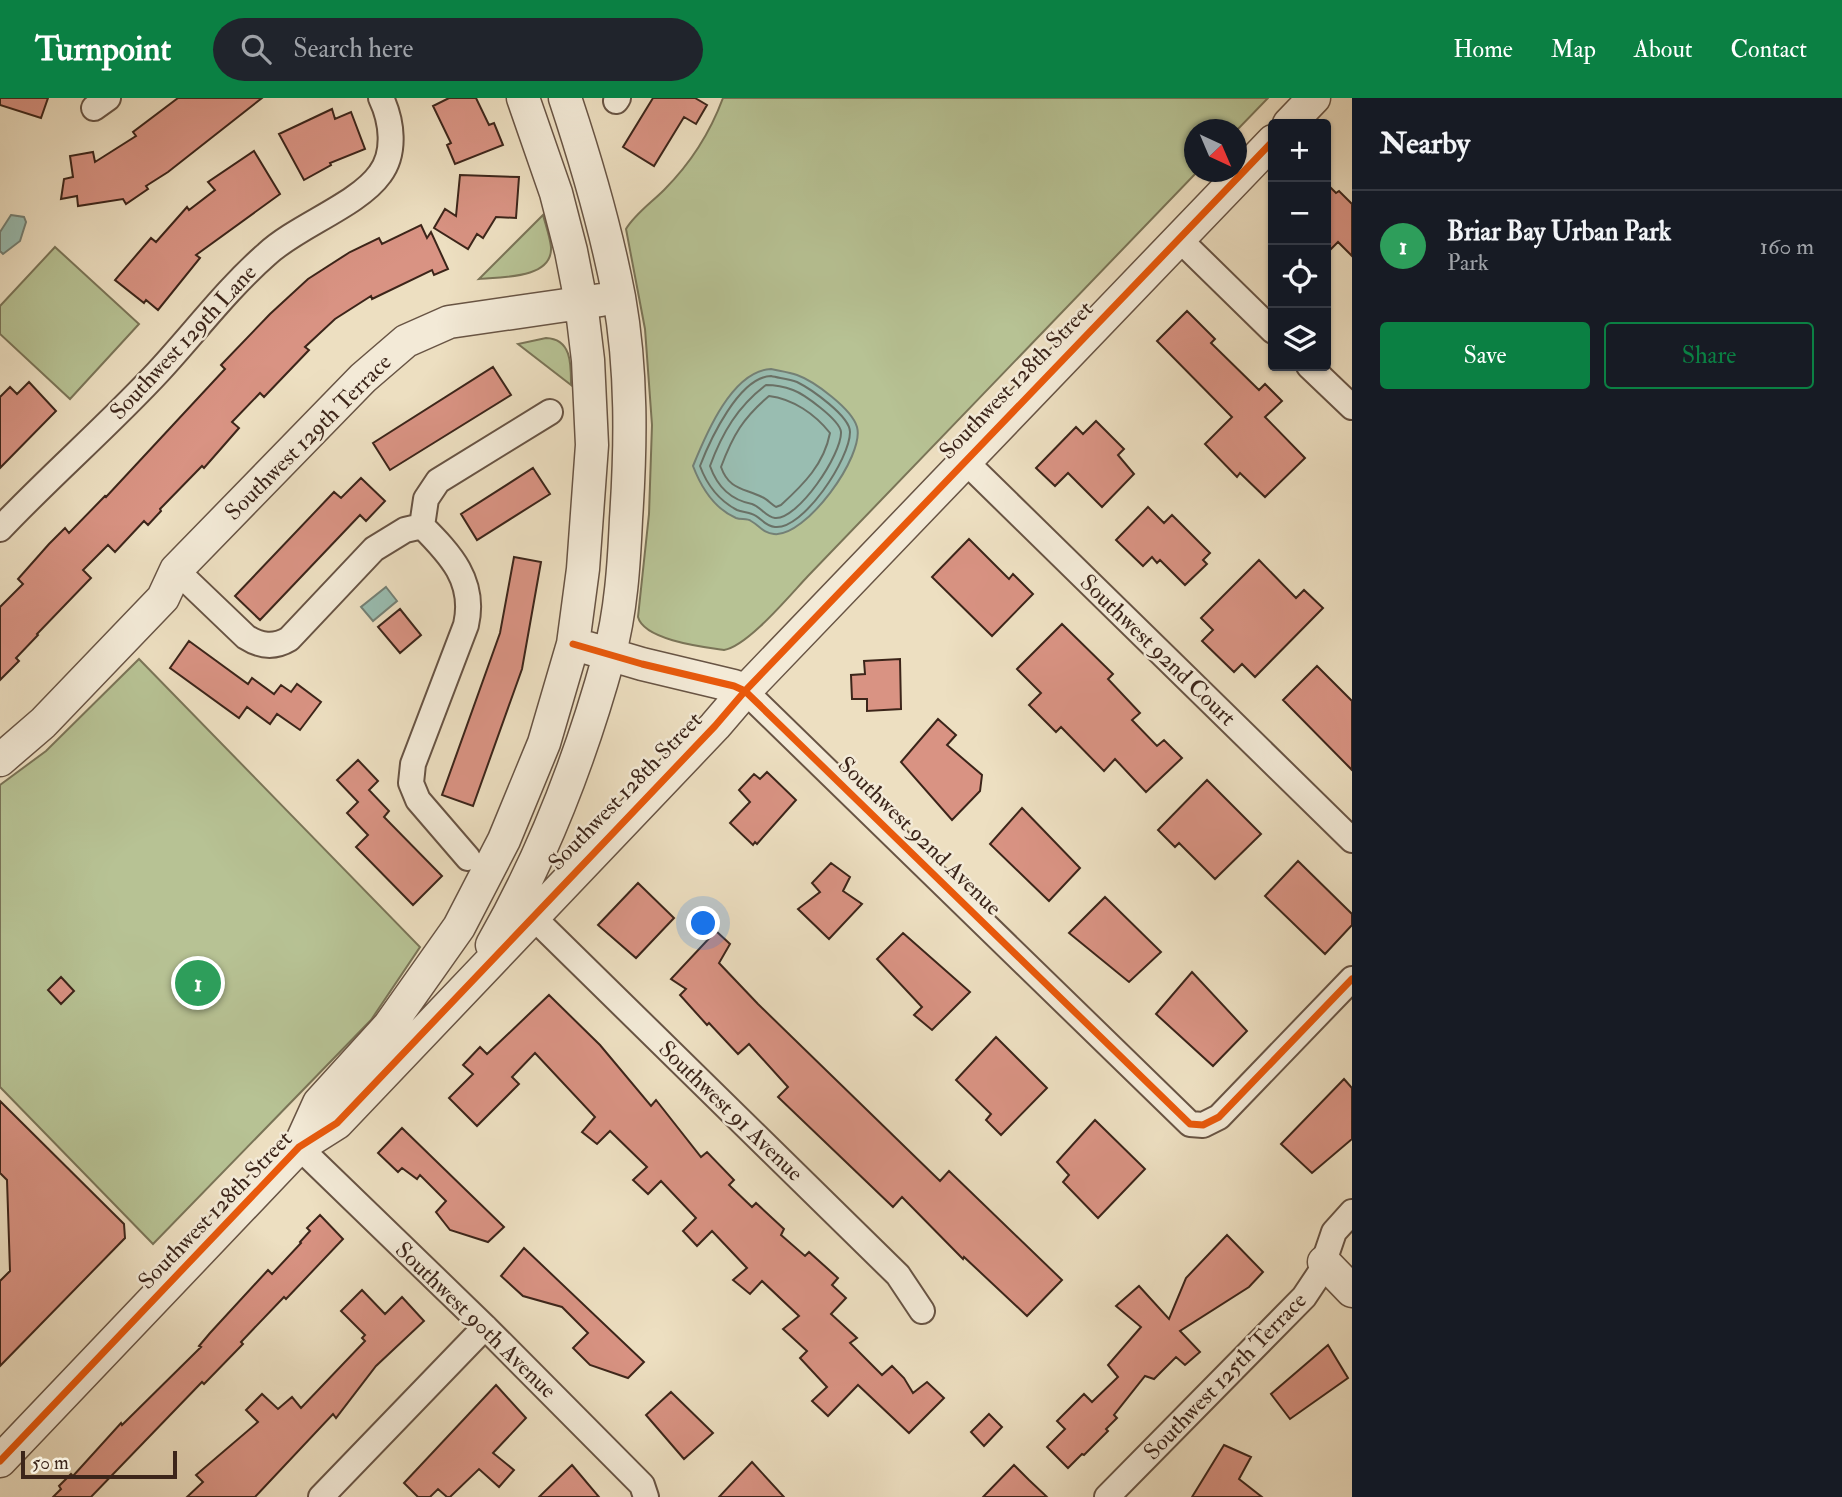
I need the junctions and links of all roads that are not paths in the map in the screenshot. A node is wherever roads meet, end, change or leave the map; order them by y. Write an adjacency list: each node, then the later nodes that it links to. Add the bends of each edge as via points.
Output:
1 (381, 98): 16 (street, Southwest 129th Lane, via 391,133 382,173 362,192 269,252 158,372)
2 (523, 98): 9 (street, via 556,193)
3 (565, 98): 8 (street, via 595,187)
4 (1314, 98): 5 (street)
5 (1294, 119)
6 (1268, 146): 7 (street, Southwest 128th Street)
7 (1179, 239): 10 (street); 14 (street, Southwest 128th Street)
8 (619, 299): 9 (street, Southwest 129th Terrace); 19 (street, via 627,360 630,452 624,567)
9 (581, 302): 17 (street, Southwest 129th Terrace, via 449,322 406,341 363,378); 18 (street, via 592,444)
10 (1268, 326)
11 (1314, 371): 12 (street)
12 (1352, 407)
13 (550, 412): 15 (street, via 438,481 426,499)
14 (965, 461): 20 (street, Southwest 128th Street); 23 (street, Southwest 92nd Court)
15 (422, 526): 17 (street, via 381,543 289,639 278,644 258,644 246,636); 24 (street, via 456,563 467,588 468,608 466,625 413,764 411,783 421,805)
16 (0, 529)
17 (176, 570): 21 (street, Southwest 129th Terrace, via 148,582); 22 (street, Southwest 129th Terrace, via 163,598 43,723)
18 (573, 644): 19 (street, Southwest 92nd Avenue); 28 (street, Southwest 128th Street, via 544,743 504,840 465,916 389,1027 319,1103)
19 (609, 654): 20 (street, Southwest 92nd Avenue); 26 (street, Southwest 128th Street, via 555,813)
20 (745, 691): 25 (street, Southwest 128th Street); 27 (street, Southwest 92nd Avenue, via 1187,1123 1200,1126 1219,1118)
21 (0, 733)
22 (0, 760)
23 (1352, 839)
24 (468, 858)
25 (533, 916): 26 (street, Southwest 128th Street); 32 (street, Southwest 91 Avenue, via 898,1275)
26 (472, 979): 28 (street, Southwest 128th Street, via 337,1123)
27 (1352, 979)
28 (299, 1147): 33 (street, Southwest 90th Avenue); 34 (street, Southwest 128th Street)
29 (1352, 1212): 30 (street, Southwest 125th Terrace, via 1334,1232)
30 (1324, 1262): 31 (street); 37 (street, Southwest 125th Terrace, via 1304,1297)
31 (1352, 1291)
32 (922, 1311)
33 (485, 1327): 35 (street); 36 (street, Southwest 90th Avenue, via 642,1485)
34 (0, 1461)
35 (321, 1497)
36 (646, 1497)
37 (1108, 1497)

